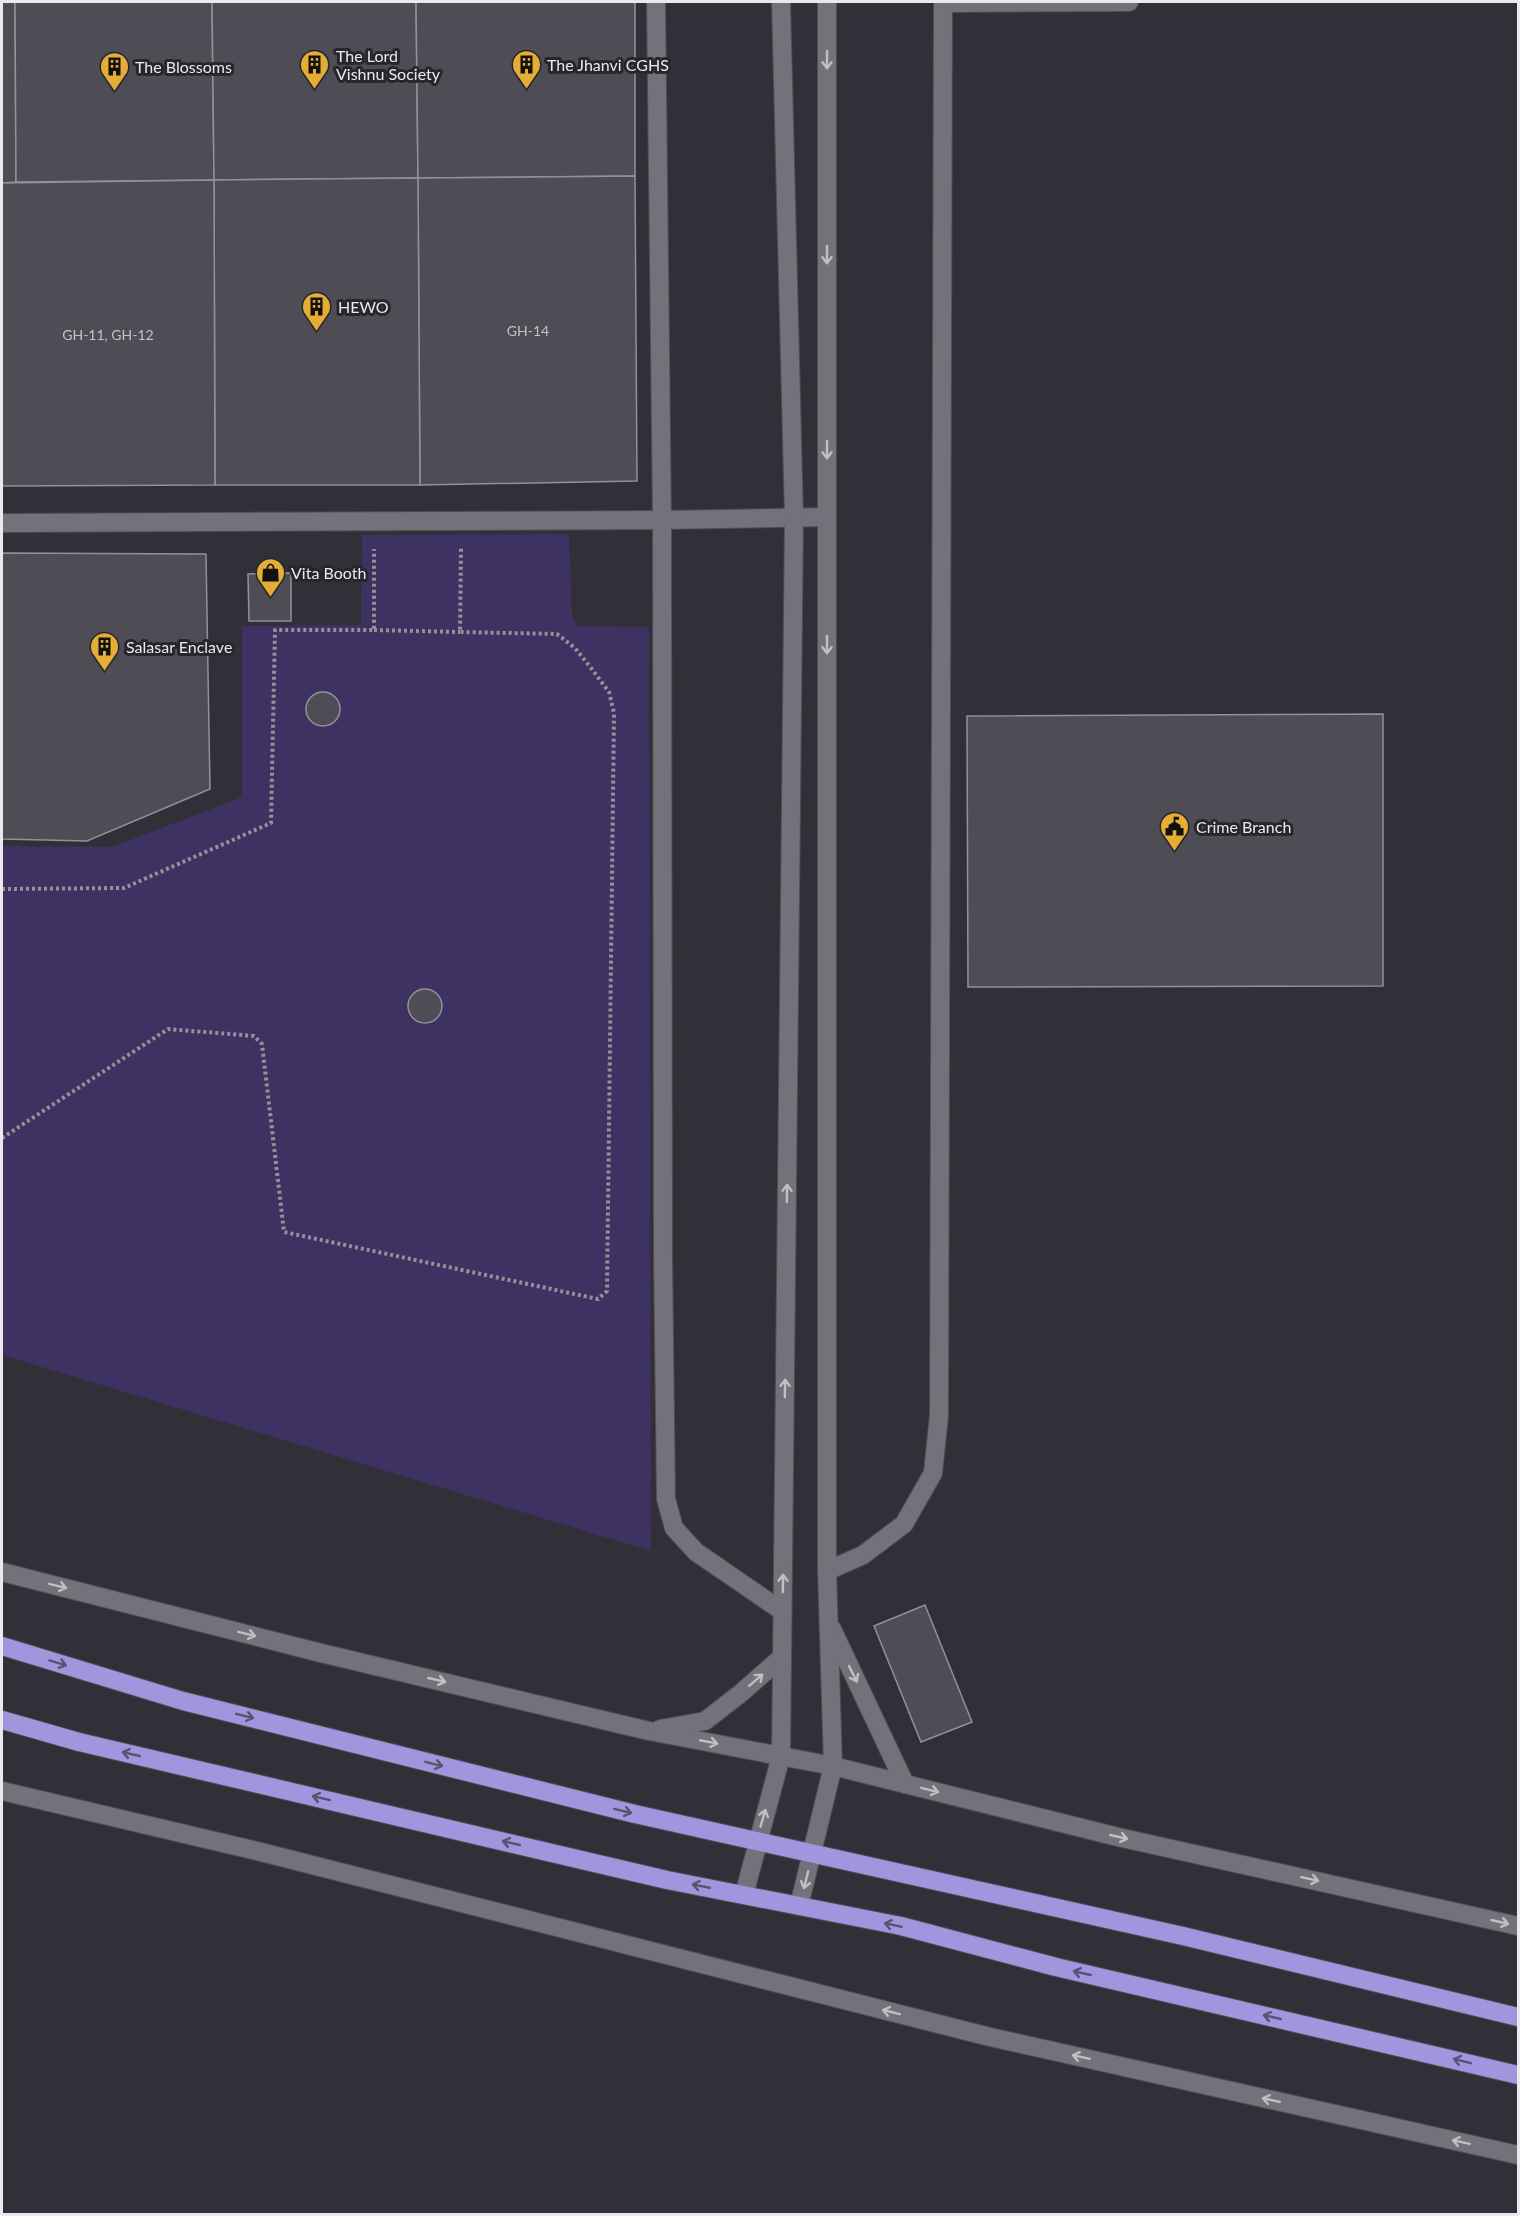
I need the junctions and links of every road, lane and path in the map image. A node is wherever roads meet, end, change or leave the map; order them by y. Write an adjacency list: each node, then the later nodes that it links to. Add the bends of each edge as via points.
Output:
1 (656, 2): 9 (street)
2 (781, 2): 7 (street)
3 (827, 2): 6 (street, one-way to 6)
4 (943, 2): 5 (street); 16 (street, via 939,1415 933,1473 904,1524 863,1555)
5 (1129, 2)
6 (827, 517): 7 (street); 16 (street, one-way to 16)
7 (794, 518): 9 (street); 18 (street, one-way to 7)
8 (462, 520): 9 (street); 10 (street); 13 (path)
9 (662, 520): 18 (street, via 666,1499 674,1528 696,1552)
10 (374, 521): 11 (street); 12 (path)
11 (2, 523)
12 (374, 630): 13 (path); 14 (path, via 274,630 271,823 124,888)
13 (460, 633): 15 (path, via 557,634 575,648 609,692 614,713 607,1291 598,1299 284,1232 262,1044 254,1036 168,1029)
14 (2, 889)
15 (2, 1138)
16 (827, 1571): 19 (street)
17 (2, 1572): 23 (street, one-way to 23)
18 (782, 1611): 21 (street)
19 (828, 1622): 25 (street); 26 (street, one-way to 26)
20 (2, 1646): 28 (highway, one-way to 28, via 183,1701)
21 (782, 1657): 23 (street, one-way to 21, via 705,1721); 24 (street)
22 (2, 1720): 30 (highway, one-way to 22, via 667,1880)
23 (650, 1731): 24 (street, one-way to 24)
24 (781, 1756): 25 (street); 28 (street, one-way to 24)
25 (832, 1766): 26 (street); 29 (street)
26 (905, 1784): 32 (street, one-way to 32, via 1118,1838)
27 (2, 1791): 35 (street, one-way to 27, via 986,2036 257,1851)
28 (757, 1842): 29 (highway); 30 (street)
29 (812, 1854): 31 (street, one-way to 31); 33 (highway, via 1172,1933)
30 (744, 1895): 31 (highway)
31 (799, 1906): 34 (highway, one-way to 31, via 1056,1967 901,1926)
32 (1518, 1926)
33 (1518, 2017)
34 (1518, 2075)
35 (1518, 2154)

